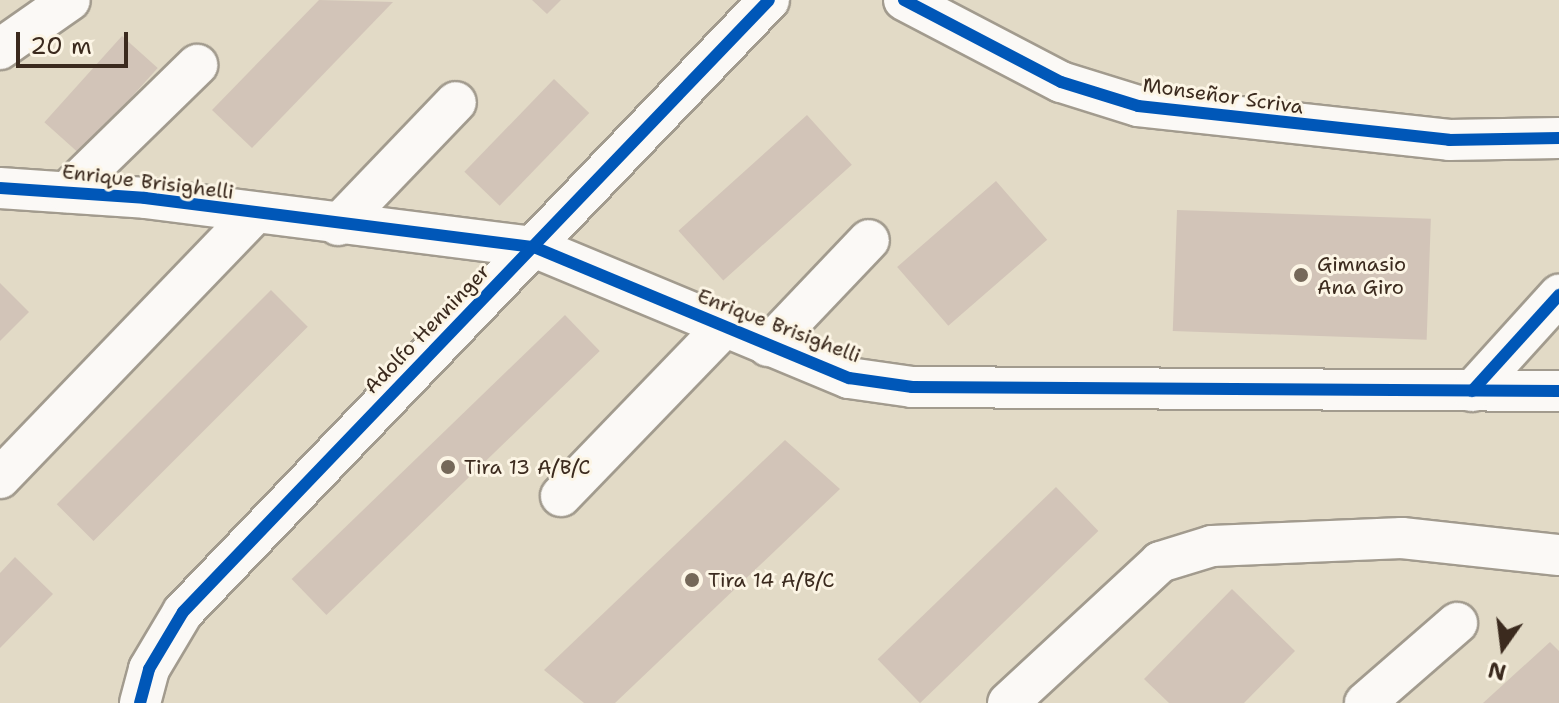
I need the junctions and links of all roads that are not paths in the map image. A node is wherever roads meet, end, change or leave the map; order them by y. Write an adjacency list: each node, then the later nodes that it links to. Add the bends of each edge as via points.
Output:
1 (70, 0): 4 (street)
2 (769, 0): 13 (street, Adolfo Henninger)
3 (904, 0): 7 (street, Monseñor Scriva, via 1061,82 1138,106 1449,140)
4 (0, 49)
5 (197, 65): 9 (street)
6 (456, 102): 11 (street)
7 (1559, 138)
8 (0, 188): 9 (street, Enrique Brisighelli)
9 (67, 192): 10 (street, Enrique Brisighelli)
10 (253, 215): 11 (street, Enrique Brisighelli); 19 (street)
11 (338, 225): 13 (street, Enrique Brisighelli)
12 (869, 240): 16 (street)
13 (534, 247): 15 (street, Enrique Brisighelli); 23 (street, Adolfo Henninger, via 183,612 149,669)
14 (1559, 295): 17 (street)
15 (723, 328): 16 (street, Enrique Brisighelli); 20 (street)
16 (768, 346): 17 (street, Enrique Brisighelli, via 849,378 912,387)
17 (1472, 391): 18 (street, Enrique Brisighelli)
18 (1559, 391)
19 (0, 478)
20 (561, 496)
21 (1559, 555): 24 (street, via 1402,538 1212,546 1160,562)
22 (1457, 623): 25 (street)
23 (140, 703)
24 (1008, 703)
25 (1365, 703)

